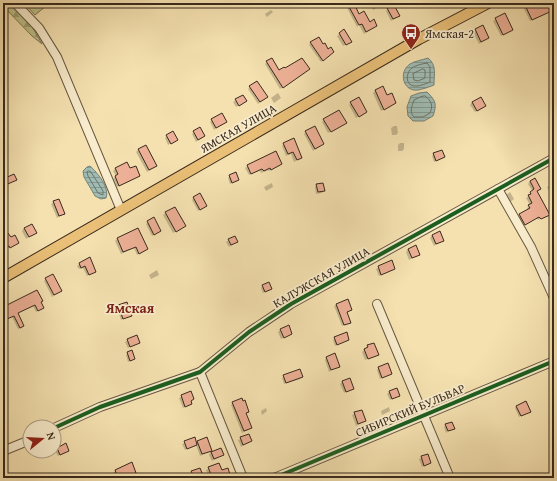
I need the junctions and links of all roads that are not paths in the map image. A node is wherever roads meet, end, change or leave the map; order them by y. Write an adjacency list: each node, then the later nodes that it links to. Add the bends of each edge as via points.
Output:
1 (15, 3): 5 (street, via 39,28 57,57)
2 (488, 3): 5 (main road, ЯМСКАЯ УЛИЦА, via 424,36)
3 (554, 158): 4 (street, КАЛУЖСКАЯ УЛИЦА)
4 (498, 189): 7 (street, via 531,247); 10 (street, КАЛУЖСКАЯ УЛИЦА, via 291,304 249,332)
5 (121, 210): 6 (main road, ЯМСКАЯ УЛИЦА)
6 (3, 278)
7 (554, 298)
8 (377, 304): 11 (street)
9 (554, 361): 11 (street, СИБИРСКИЙ БУЛЬВАР)
10 (200, 372): 12 (street, КАЛУЖСКАЯ УЛИЦА, via 100,407); 15 (street)
11 (423, 415): 16 (street, СИБИРСКИЙ БУЛЬВАР); 17 (street)
12 (62, 424)
13 (22, 443): 14 (street)
14 (3, 450)
15 (243, 478)
16 (274, 478)
17 (450, 478)

